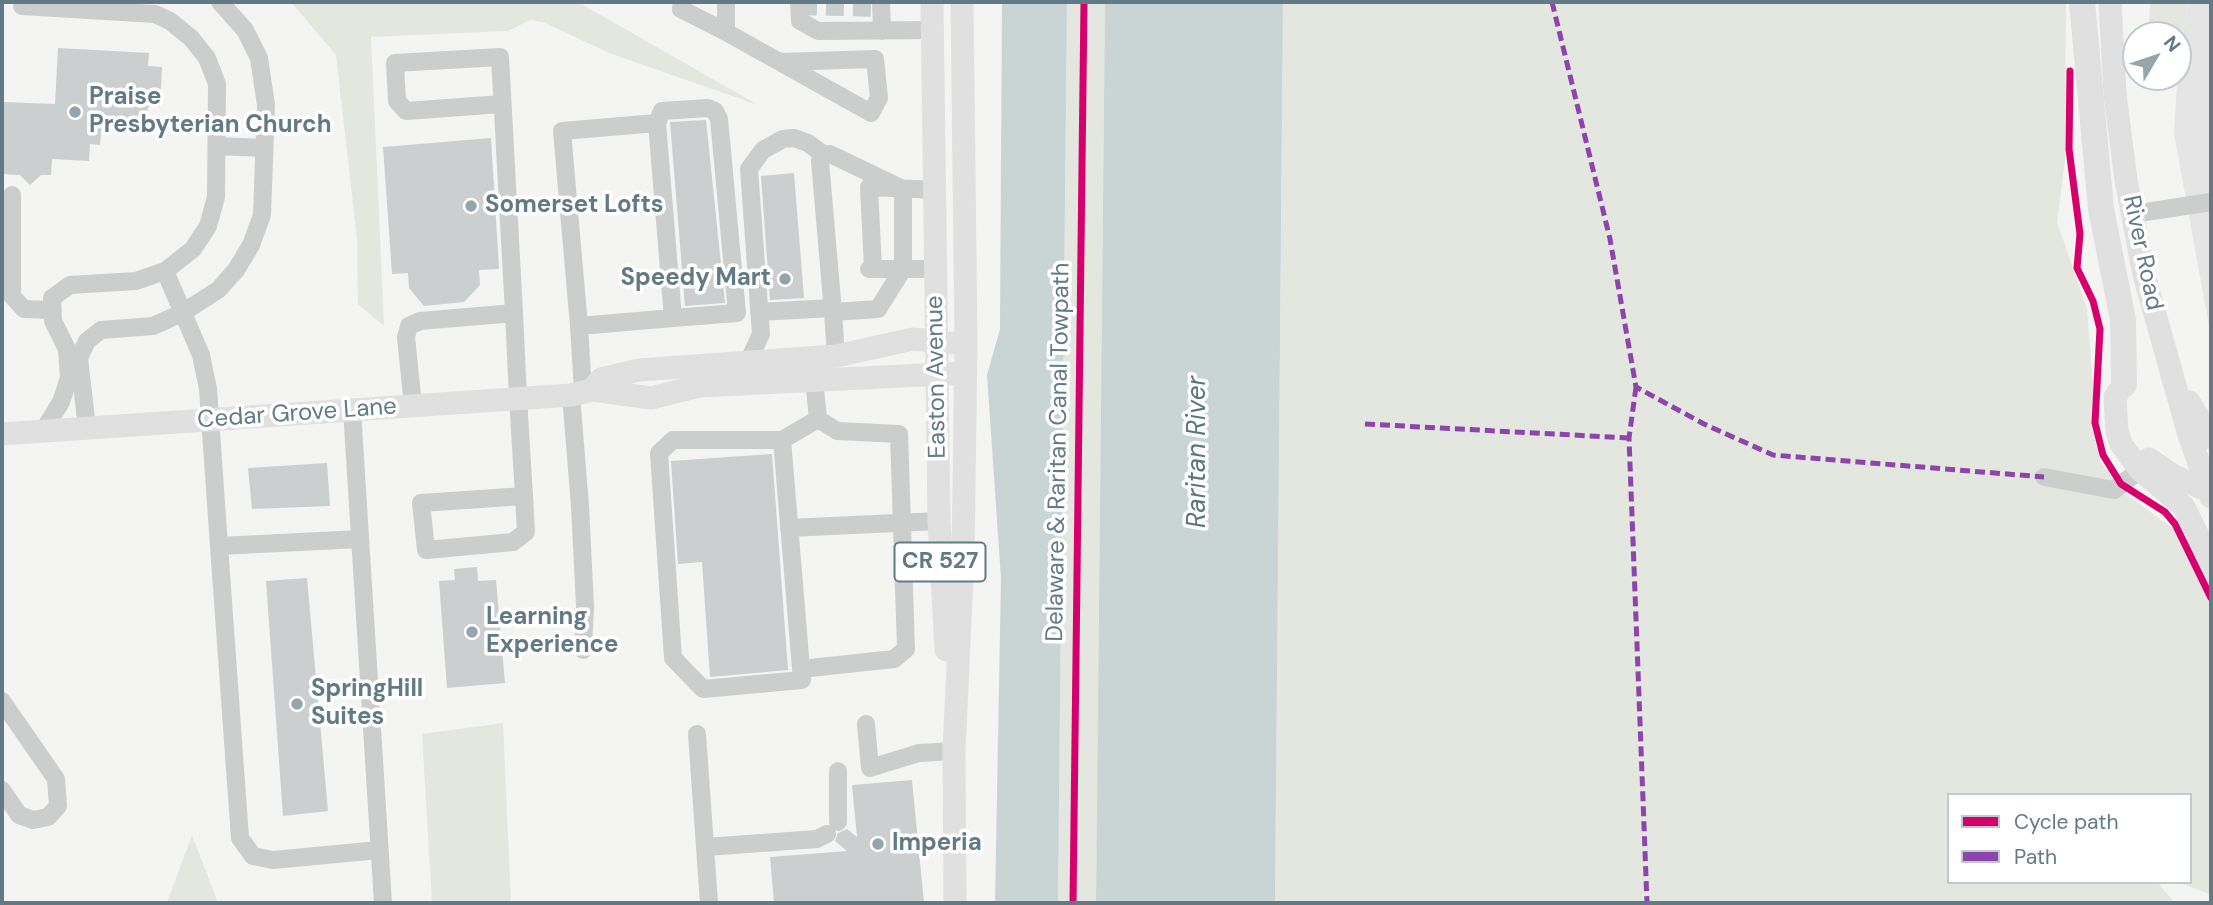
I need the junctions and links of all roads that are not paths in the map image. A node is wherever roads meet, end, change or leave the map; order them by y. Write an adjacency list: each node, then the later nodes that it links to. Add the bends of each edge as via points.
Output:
1 (22, 2): 11 (lane, via 22,6)
2 (220, 2): 19 (lane, via 245,30 259,58 266,105)
3 (682, 2): 14 (lane, via 681,9)
4 (726, 2): 14 (lane)
5 (799, 2): 13 (lane, via 800,21 818,31)
6 (881, 2): 13 (lane)
7 (932, 2): 12 (main road, Easton Avenue / CR 527)
8 (962, 2): 37 (main road, Easton Avenue / CR 527)
9 (2082, 2): 44 (highway, via 2101,209 2123,320)
10 (2110, 2): 25 (main road, River Road, via 2115,94)
11 (156, 8): 18 (lane, via 207,58 217,85)
12 (933, 30): 13 (lane); 22 (main road, Easton Avenue / CR 527)
13 (882, 31)
14 (726, 32): 15 (lane)
15 (781, 62): 15 (lane, via 871,113 879,98 874,59)
16 (502, 104): 16 (lane, via 500,57 395,63 397,101 406,111); 33 (lane)
17 (657, 123): 34 (lane); 34 (lane, via 662,111 685,109 708,108 719,119 737,313); 35 (lane, via 562,131)
18 (217, 146): 19 (lane); 28 (lane, via 216,197 208,226 193,249)
19 (264, 148): 32 (lane, via 262,215 251,245 218,290)
20 (824, 155): 21 (lane, via 830,154); 30 (lane, via 820,161); 31 (lane, via 808,143 783,139 763,150 749,169)
21 (892, 188): 22 (lane); 27 (lane); 27 (lane, via 869,187)
22 (936, 190): 26 (main road, Easton Avenue / CR 527)
23 (12, 195): 29 (lane, via 12,296 24,309)
24 (2211, 202): 25 (lane)
25 (2133, 214): 39 (main road, River Road)
26 (936, 268): 27 (lane); 36 (main road, Easton Avenue / CR 527)
27 (884, 269): 30 (lane, via 878,309)
28 (165, 271): 29 (lane, via 136,281 70,285 52,298); 32 (lane)
29 (50, 310): 52 (lane, via 67,349 69,378)
30 (833, 310): 31 (lane); 38 (lane)
31 (759, 312): 40 (lane, via 761,334)
32 (182, 313): 50 (lane, via 201,355); 51 (lane, via 153,326 101,330 87,341 79,358)
33 (514, 313): 46 (lane); 47 (lane, via 420,321 409,326 405,337)
34 (673, 318): 35 (lane)
35 (579, 326): 45 (lane)
36 (936, 343): 37 (main road, Cedar Grove Lane); 38 (main road, Cedar Grove Lane, via 913,339); 41 (main road, Easton Avenue / CR 527)
37 (966, 343): 42 (main road, Easton Avenue / CR 527)
38 (836, 356): 40 (main road, Cedar Grove Lane)
39 (2167, 357): 54 (main road); 58 (main road, River Road)
40 (748, 362): 45 (main road, Cedar Grove Lane, via 639,370 601,379)
41 (937, 373): 42 (main road, Cedar Grove Lane); 43 (main road, Cedar Grove Lane); 60 (main road, Easton Avenue / CR 527)
42 (964, 373): 71 (main road, Easton Avenue / CR 527, via 963,557)
43 (814, 379): 45 (main road, Cedar Grove Lane, via 699,386 652,398); 49 (lane)
44 (2124, 384): 56 (main road, via 2115,397 2117,431); 58 (main road, via 2129,422 2141,450 2174,476)
45 (582, 392): 46 (main road, Cedar Grove Lane); 66 (lane)
46 (518, 398): 47 (main road, Cedar Grove Lane); 59 (lane)
47 (413, 406): 48 (main road, Cedar Grove Lane)
48 (352, 410): 50 (main road, Cedar Grove Lane); 63 (lane)
49 (818, 419): 55 (lane); 61 (lane, via 836,431 899,434)
50 (211, 420): 51 (main road, Cedar Grove Lane); 64 (lane)
51 (87, 428): 52 (main road, Cedar Grove Lane)
52 (43, 432): 53 (main road, Cedar Grove Lane)
53 (2, 434)
54 (2211, 438)
55 (782, 440): 62 (lane); 67 (lane, via 673,440 659,453 673,658 703,689 802,680)
56 (2140, 470): 57 (lane, via 2114,489); 65 (main road, via 2185,507)
57 (2044, 477)
58 (2211, 492)
59 (524, 496): 59 (lane, via 421,503 426,550 517,541 526,532)
60 (939, 521): 61 (lane); 71 (main road, Easton Avenue / CR 527)
61 (902, 523): 62 (lane); 67 (lane, via 906,649 894,659)
62 (789, 528): 67 (lane)
63 (360, 539): 64 (lane); 75 (lane)
64 (219, 546): 75 (lane, via 240,838 253,856 273,860)
65 (2211, 562)
66 (583, 650)
67 (801, 669)
68 (2, 701): 73 (lane, via 56,779 58,806 48,817 33,820 19,815)
69 (866, 724): 71 (lane, via 870,768 919,753)
70 (697, 734): 74 (lane)
71 (954, 751): 78 (main road, Easton Avenue / CR 527)
72 (838, 771): 74 (lane, via 832,828 817,839)
73 (2, 790)
74 (706, 847): 77 (lane)
75 (379, 850): 76 (lane)
76 (383, 903)
77 (709, 903)
78 (955, 903)

